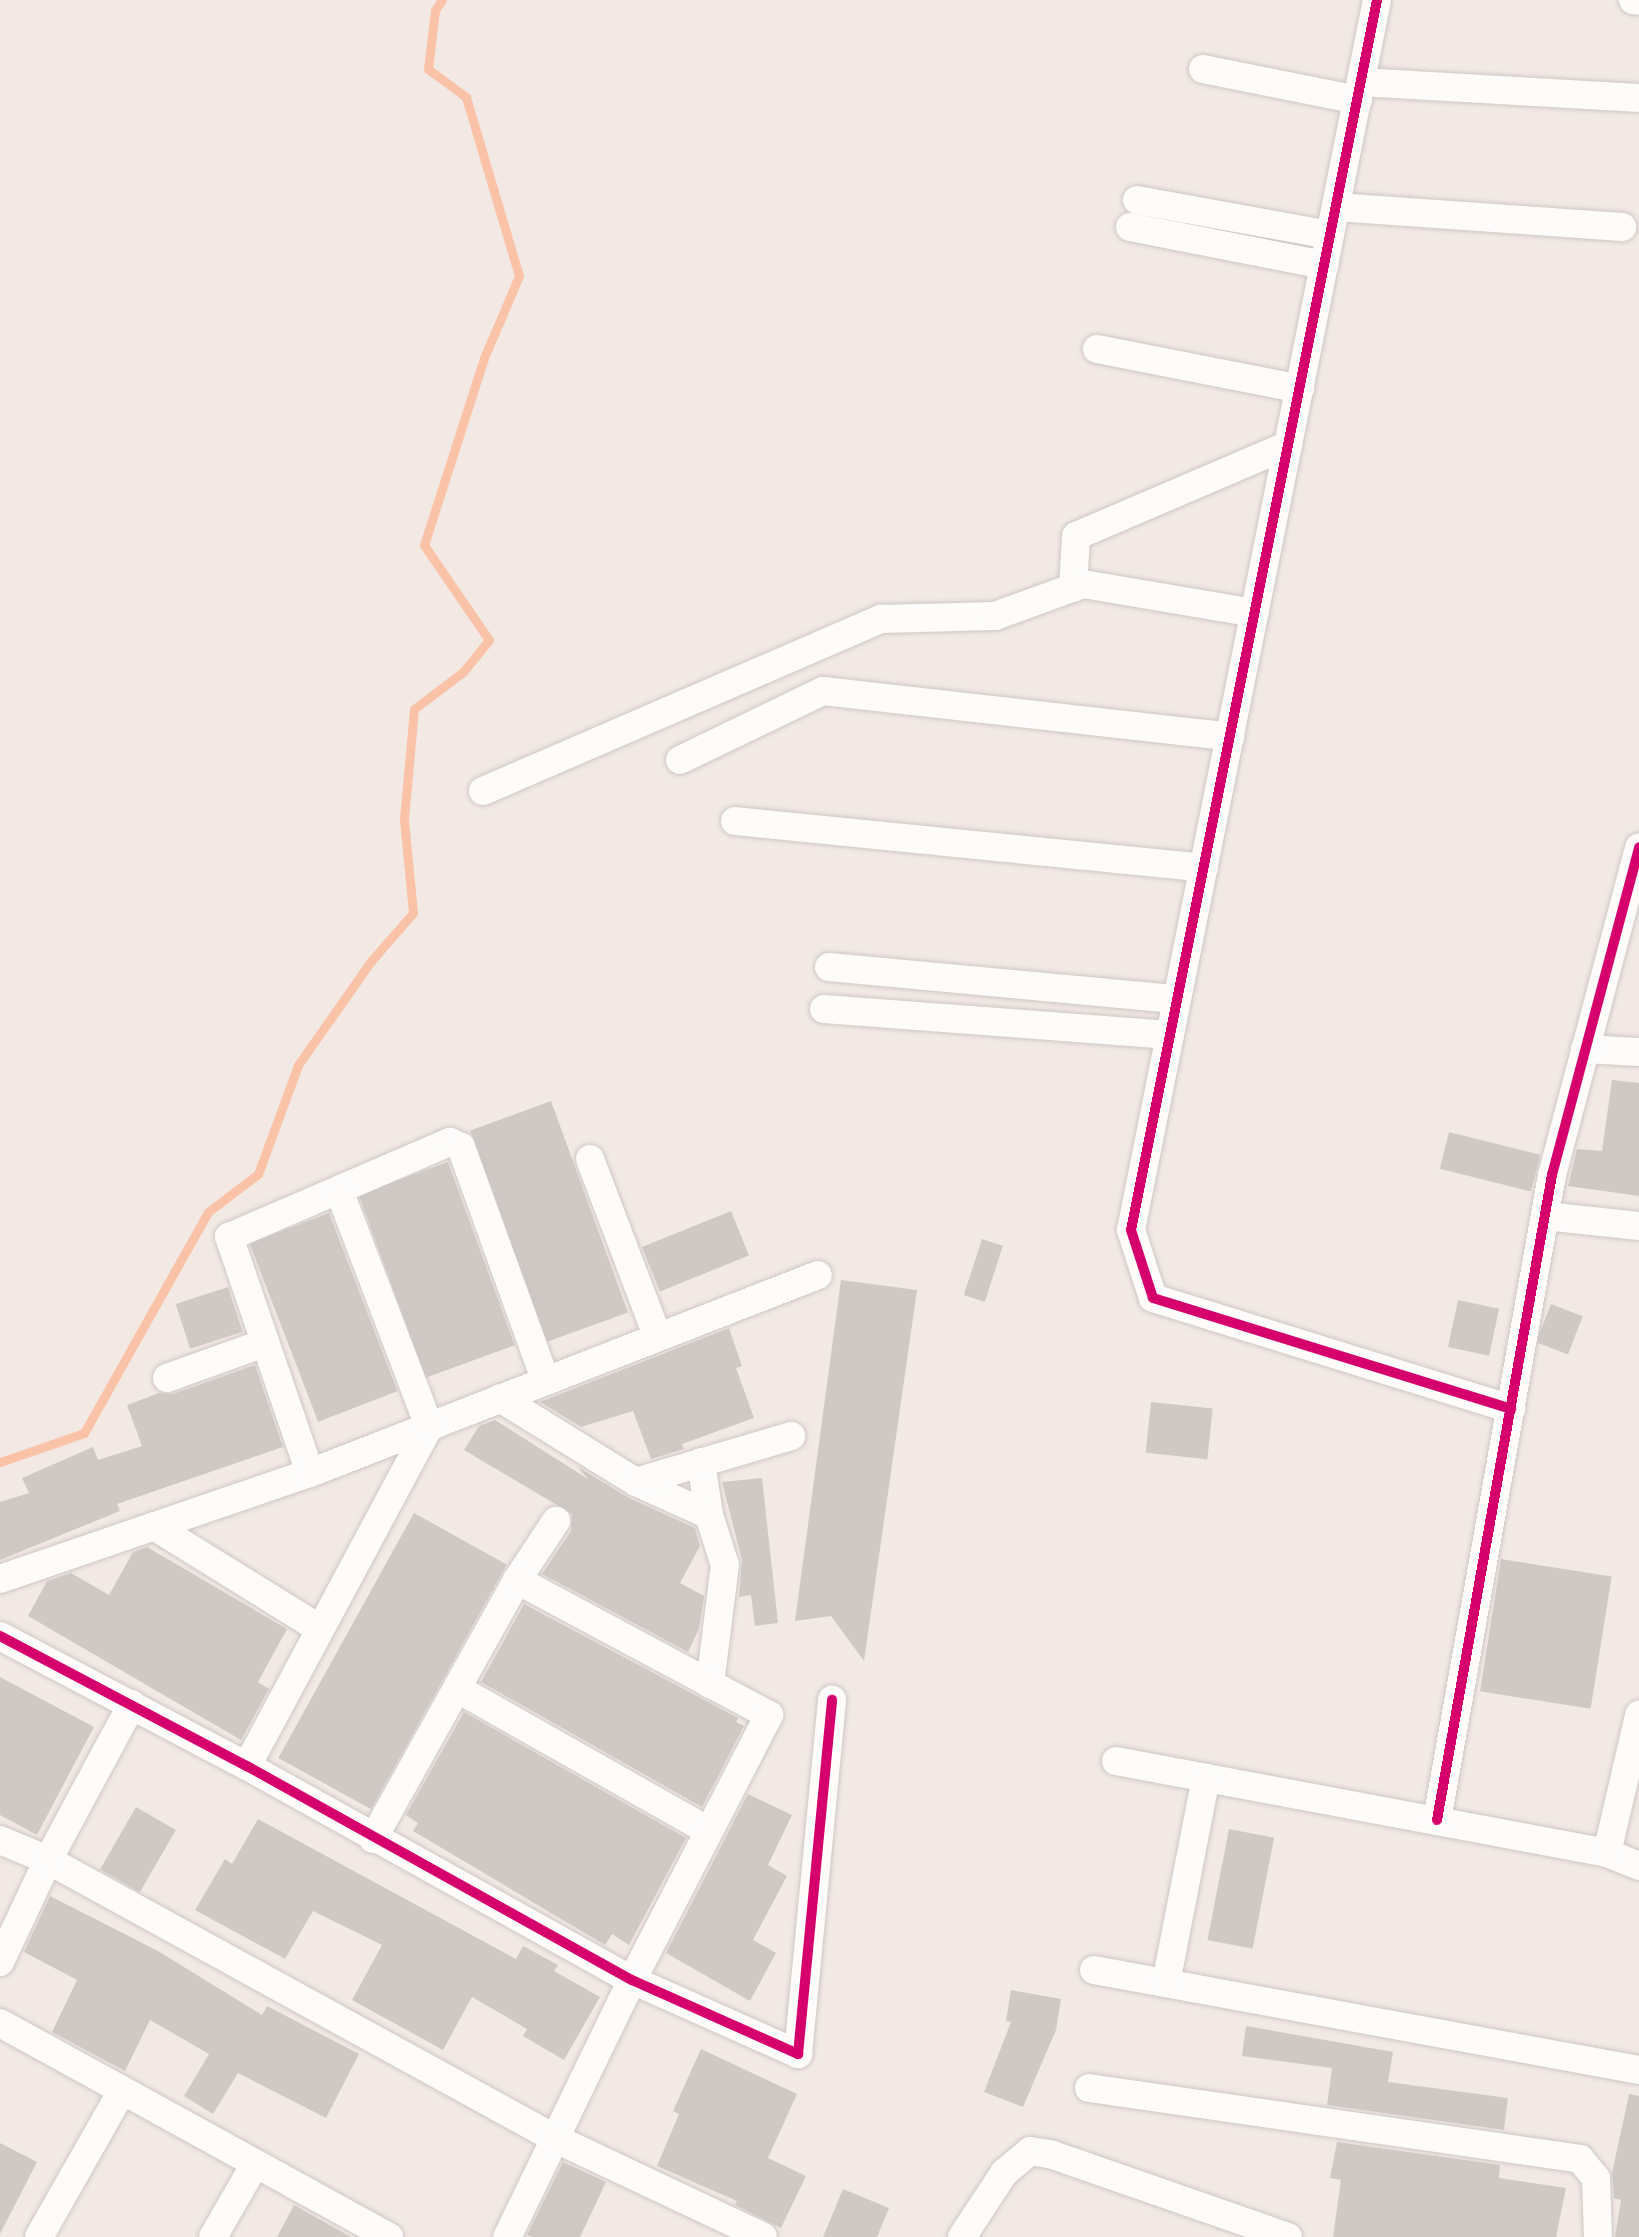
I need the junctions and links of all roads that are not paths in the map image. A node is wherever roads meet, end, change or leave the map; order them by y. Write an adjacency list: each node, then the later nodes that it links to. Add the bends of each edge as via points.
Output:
1 (1377, 0): 3 (street)
2 (1204, 69): 3 (street)
3 (1359, 91): 4 (street); 5 (street)
4 (1639, 98)
5 (1336, 207): 6 (street); 7 (street)
6 (1622, 226)
7 (1330, 235): 8 (street); 8 (street, via 1134,213)
8 (1324, 265): 10 (street)
9 (1097, 349): 10 (street)
10 (1300, 388): 11 (street)
11 (1288, 445): 12 (street, via 1076,536); 13 (street)
12 (1072, 588): 13 (street, via 1082,584); 16 (street, via 995,616 881,618)
13 (1255, 613): 14 (street)
14 (1230, 736): 15 (street, via 822,691); 19 (street)
15 (680, 760)
16 (483, 791)
17 (735, 821): 19 (street)
18 (1639, 847): 24 (street)
19 (1204, 868): 21 (street)
20 (829, 967): 21 (street)
21 (1177, 999): 23 (street)
22 (824, 1009): 23 (street)
23 (1170, 1035): 36 (street, via 1131,1230 1153,1298)
24 (1586, 1049): 25 (street); 28 (street)
25 (1639, 1052)
26 (590, 1159): 31 (street)
27 (340, 1193): 32 (street, via 229,1237); 34 (street, via 450,1142 461,1147); 37 (street)
28 (1545, 1216): 29 (street); 36 (street)
29 (1639, 1226)
30 (818, 1275): 31 (street)
31 (657, 1335): 34 (street)
32 (265, 1343): 33 (street); 40 (street)
33 (167, 1378)
34 (545, 1379): 35 (street)
35 (500, 1398): 37 (street); 41 (street)
36 (1511, 1409): 57 (street)
37 (430, 1426): 40 (street); 47 (street)
38 (791, 1436): 39 (street)
39 (701, 1462): 41 (street); 42 (street)
40 (310, 1473): 44 (street)
41 (636, 1482): 42 (street)
42 (710, 1514): 49 (street, via 725,1566)
43 (556, 1522): 46 (street)
44 (154, 1526): 45 (street); 47 (street)
45 (0, 1579)
46 (517, 1580): 49 (street); 50 (street)
47 (320, 1629): 55 (street)
48 (0, 1636): 52 (street)
49 (710, 1684): 58 (street, via 769,1716)
50 (458, 1690): 58 (street); 59 (street)
51 (832, 1700): 66 (street, via 798,2054)
52 (132, 1704): 55 (street); 62 (street)
53 (1639, 1715): 61 (street)
54 (1116, 1761): 56 (street)
55 (247, 1766): 59 (street)
56 (1206, 1778): 57 (street); 67 (street)
57 (1438, 1820): 61 (street)
58 (709, 1831): 66 (street)
59 (373, 1839): 66 (street)
60 (0, 1840): 62 (street)
61 (1607, 1853): 63 (street)
62 (48, 1860): 64 (street); 72 (street)
63 (1639, 1866)
64 (0, 1962)
65 (1094, 1970): 67 (street)
66 (632, 1980): 72 (street)
67 (1166, 1983): 69 (street)
68 (0, 2024): 71 (street)
69 (1639, 2070)
70 (1089, 2088): 81 (street, via 1580,2159 1596,2178)
71 (122, 2091): 73 (street); 74 (street)
72 (554, 2138): 77 (street); 78 (street)
73 (256, 2164): 75 (street); 76 (street)
74 (39, 2237)
75 (213, 2237)
76 (389, 2237)
77 (508, 2237)
78 (764, 2237)
79 (962, 2237): 80 (street, via 1004,2172 1030,2151)
80 (1288, 2237)
81 (1598, 2237)

